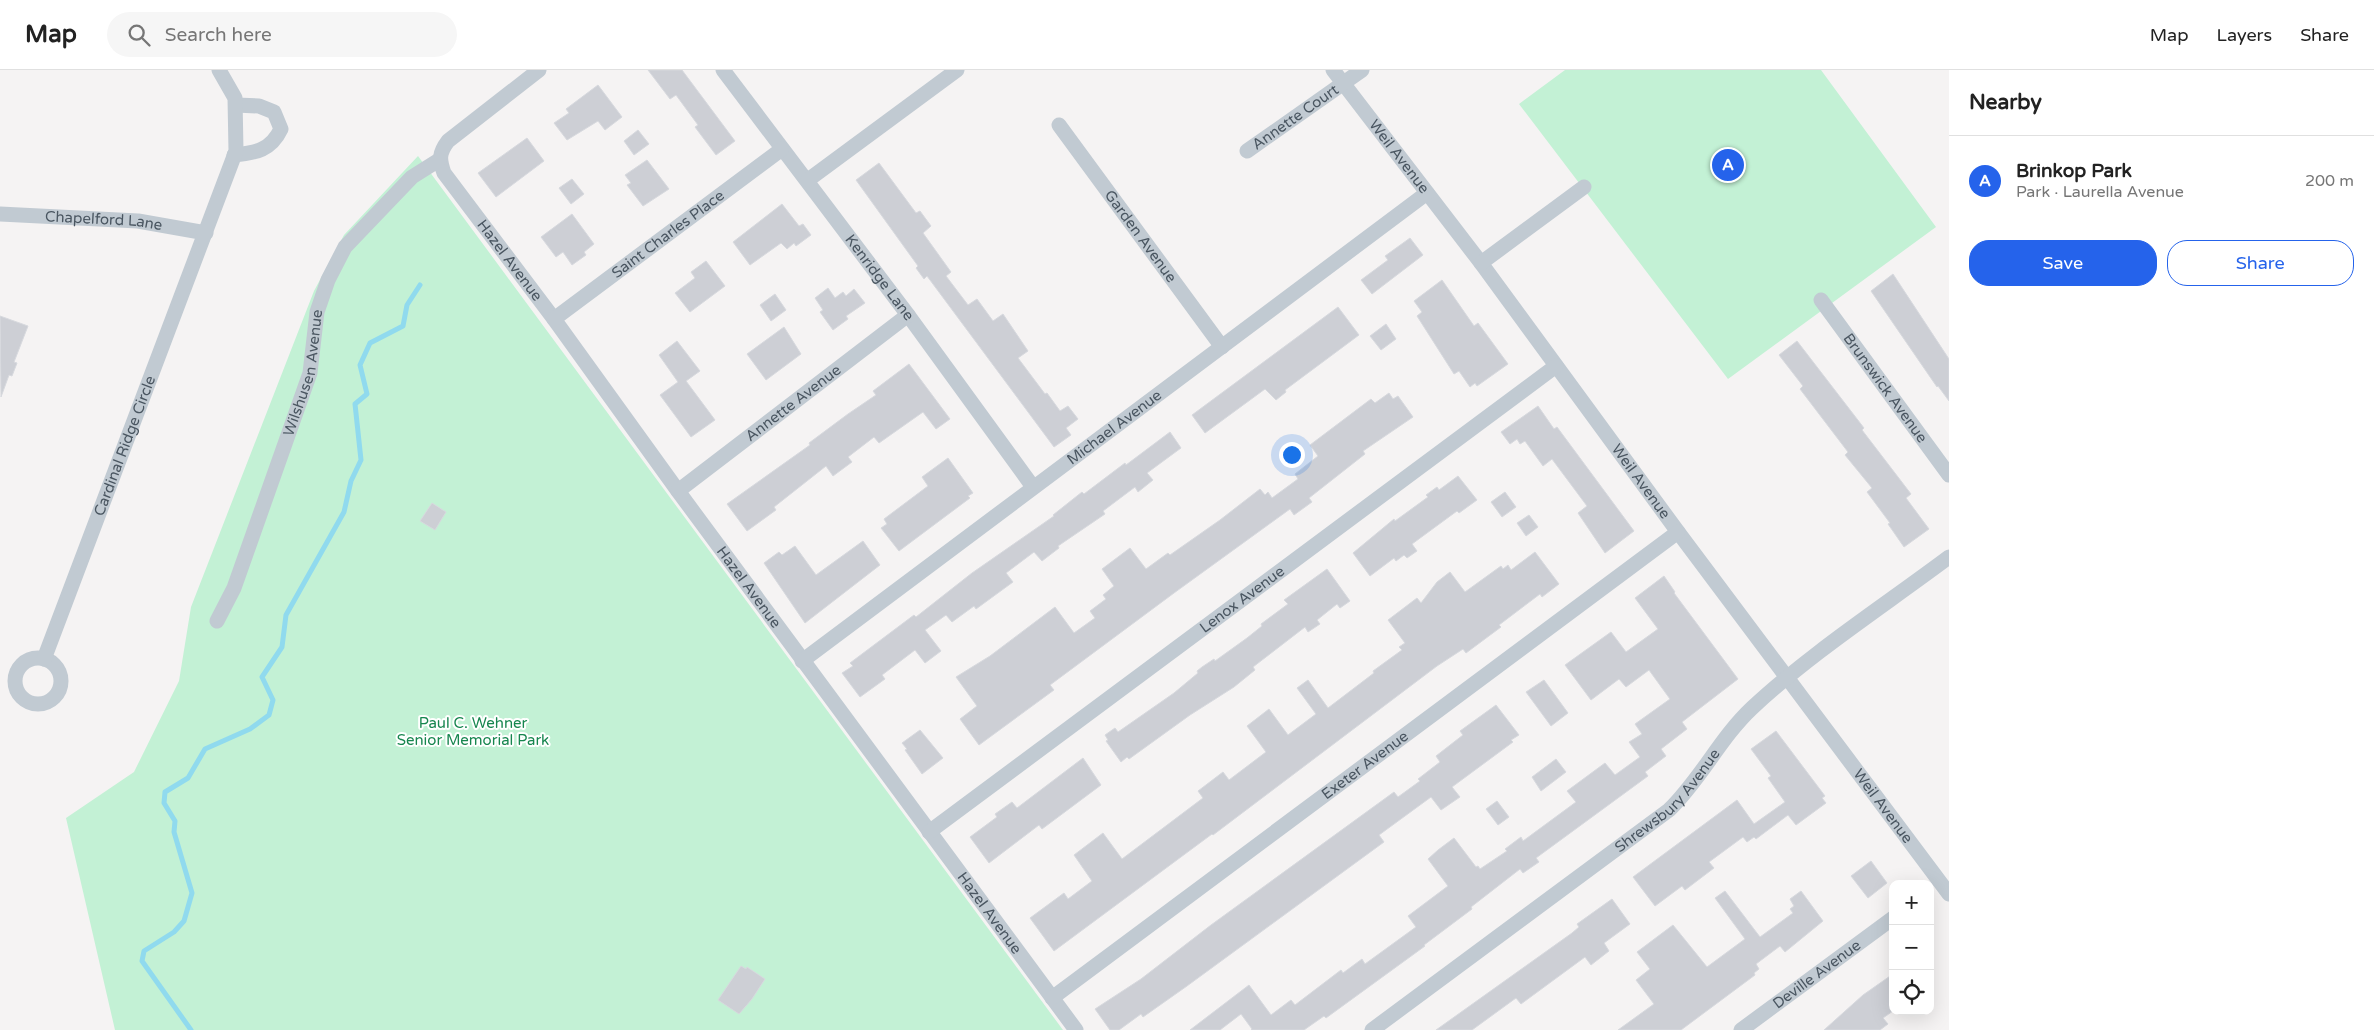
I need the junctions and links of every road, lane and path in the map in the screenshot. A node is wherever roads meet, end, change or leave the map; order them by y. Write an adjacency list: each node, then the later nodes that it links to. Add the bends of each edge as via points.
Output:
1 (220, 70): 8 (street)
2 (539, 70): 13 (street, via 448,141)
3 (723, 70): 10 (street, Kenridge Lane)
4 (957, 70): 14 (street)
5 (1333, 70): 7 (street, Weil Avenue)
6 (1362, 70): 7 (street, Annette Court)
7 (1343, 84): 11 (street, Annette Court); 16 (street, Weil Avenue)
8 (236, 105): 12 (street, Cardinal Ridge Circle); 12 (street, via 259,106 274,112 281,129 271,145 253,153)
9 (1059, 125): 23 (street, Garden Avenue)
10 (782, 149): 14 (street, Kenridge Lane); 22 (street, Saint Charles Place)
11 (1247, 151)
12 (234, 155): 18 (street, Cardinal Ridge Circle)
13 (439, 160): 22 (street, Hazel Avenue, via 444,173); 30 (street, Wilshusen Avenue, via 412,177 345,247 328,280 317,312 310,373 234,588)
14 (808, 180): 21 (street, Kenridge Lane)
15 (1584, 188): 19 (street)
16 (1427, 193): 19 (street, Weil Avenue); 23 (street, Michael Avenue)
17 (0, 214): 18 (street, Chapelford Lane, via 138,221)
18 (206, 234): 31 (street, Cardinal Ridge Circle)
19 (1481, 263): 24 (street, Weil Avenue)
20 (1821, 300): 25 (street, Brunswick Avenue)
21 (908, 314): 26 (street, Kenridge Lane); 27 (street, Annette Avenue)
22 (554, 319): 27 (street, Hazel Avenue)
23 (1222, 346): 26 (street, Michael Avenue)
24 (1556, 366): 28 (street, Weil Avenue); 34 (street, Lenox Avenue)
25 (1949, 475)
26 (1033, 487): 32 (street, Michael Avenue)
27 (678, 491): 32 (street, Hazel Avenue)
28 (1678, 532): 33 (street, Weil Avenue); 37 (street, Exeter Avenue)
29 (1949, 558): 33 (street, Shrewsbury Avenue)
30 (218, 621)
31 (44, 659)
32 (802, 661): 34 (street, Hazel Avenue)
33 (1787, 678): 35 (street, Weil Avenue); 39 (street, Shrewsbury Avenue, via 1732,729 1687,792 1668,810)
34 (929, 832): 37 (street, Hazel Avenue)
35 (1942, 885)
36 (1889, 921): 40 (street, Deville Avenue)
37 (1052, 998): 38 (street, Hazel Avenue)
38 (1076, 1030)
39 (1372, 1030)
40 (1741, 1030)

